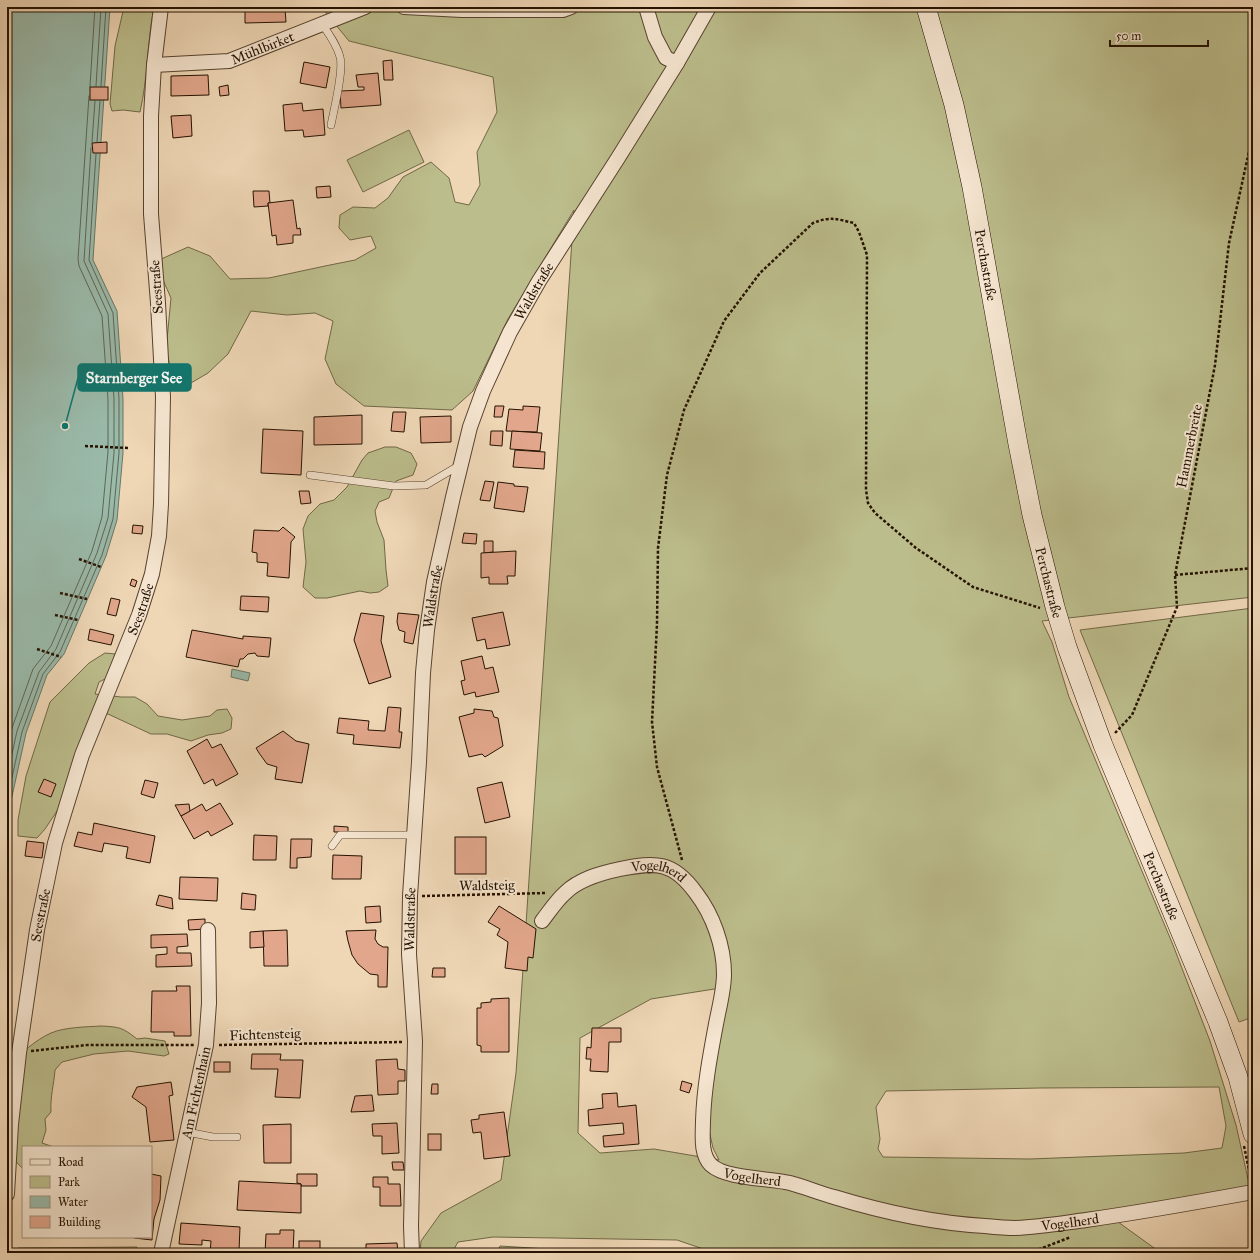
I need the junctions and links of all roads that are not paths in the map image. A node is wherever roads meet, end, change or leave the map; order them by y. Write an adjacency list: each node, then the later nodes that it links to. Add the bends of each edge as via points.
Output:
1 (160, 7): 10 (street, Seestraße)
2 (365, 7): 8 (street, Mühlbirket)
3 (404, 7): 4 (street, via 462,10 563,10)
4 (571, 7)
5 (646, 7): 9 (street, via 655,37 666,58)
6 (709, 7): 9 (street, Waldstraße)
7 (926, 7): 19 (main road, Perchastraße, via 954,106 972,187 1032,515 1055,607 1103,745 1218,1022 1238,1077)
8 (322, 24): 10 (street, Mühlbirket, via 230,61); 11 (lane, via 341,58)
9 (677, 63): 12 (street, Waldstraße, via 539,281 510,332 483,391 470,427)
10 (154, 65): 22 (street, Seestraße, via 151,214 163,398 159,536 152,574 139,615 82,755 55,843 19,1052)
11 (331, 125)
12 (461, 464): 13 (lane, via 426,485 394,486); 14 (street, Waldstraße, via 434,582 427,630)
13 (310, 474)
14 (414, 835): 15 (lane, via 340,835); 24 (street, Waldstraße, via 409,954 416,1041)
15 (332, 846)
16 (542, 921): 21 (street, Vogelherd, via 566,892 579,883 595,876 645,865 667,867 677,872 687,880 702,900 716,932 724,974 704,1104 703,1142 707,1158 716,1168 741,1176 786,1182 854,1203 926,1220 1014,1228 1129,1214)
17 (208, 930): 18 (street, Am Fichtenhain, via 209,1003 206,1045)
18 (187, 1132): 20 (lane, via 214,1137); 23 (street, Am Fichtenhain)
19 (1253, 1134)
20 (237, 1137)
21 (1253, 1192)
22 (7, 1194)
23 (160, 1253)
24 (412, 1253)

